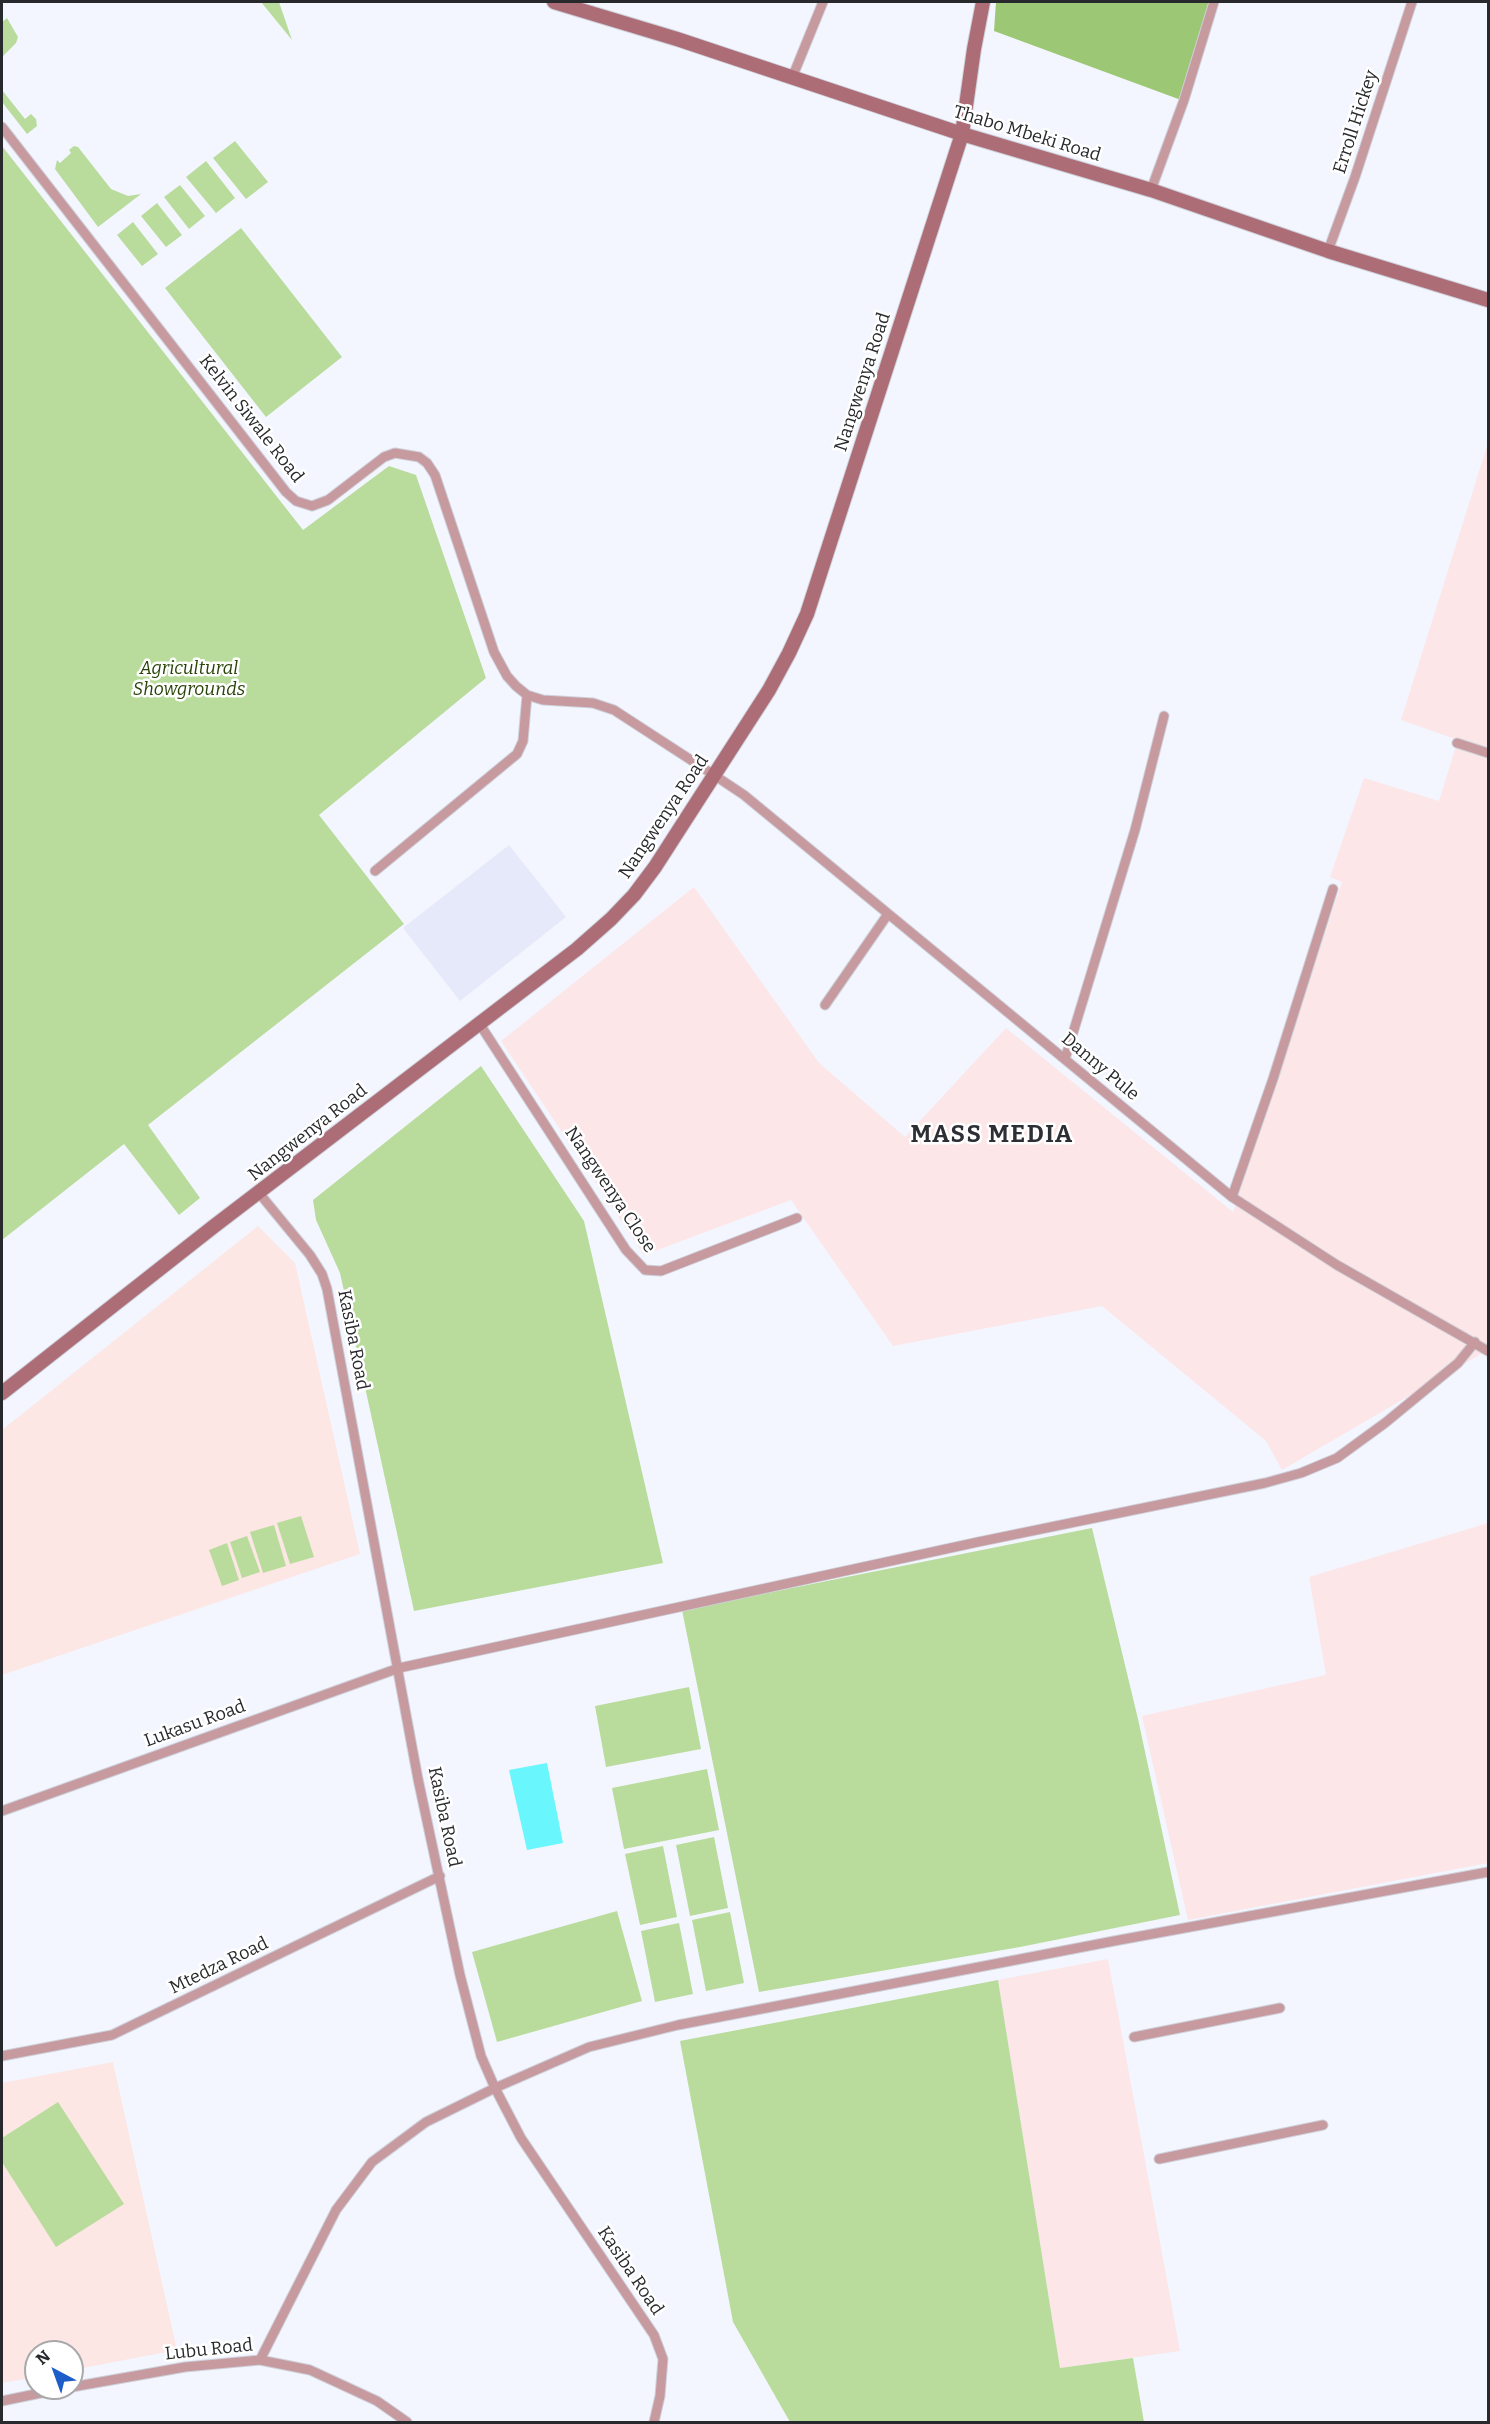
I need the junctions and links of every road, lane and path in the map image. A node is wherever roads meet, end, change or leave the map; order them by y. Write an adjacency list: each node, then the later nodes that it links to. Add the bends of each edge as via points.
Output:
1 (554, 2): 6 (main road, Thabo Mbeki Road)
2 (823, 2): 6 (street)
3 (983, 2): 8 (main road, Nangwenya Road)
4 (1214, 2): 9 (street)
5 (1412, 2): 10 (street, Erroll Hickey)
6 (792, 78): 8 (main road, Thabo Mbeki Road)
7 (2, 128): 12 (street, Kelvin Siwale Road, via 296,501 312,506 328,500 384,457 395,453 419,457 427,464 435,475 494,652 507,676)
8 (962, 134): 9 (main road, Thabo Mbeki Road); 16 (main road, Nangwenya Road, via 807,614 769,690)
9 (1151, 190): 10 (main road, Thabo Mbeki Road)
10 (1328, 251): 11 (main road, Thabo Mbeki Road)
11 (1488, 300)
12 (527, 695): 16 (street, via 608,708); 17 (street, via 523,741 517,754)
13 (1164, 716): 22 (street, via 1135,830)
14 (1457, 743): 15 (street)
15 (1488, 753)
16 (714, 775): 19 (street, Danny Pule, via 744,795); 21 (main road, Nangwenya Road, via 634,895 577,949)
17 (375, 871)
18 (1333, 889): 24 (street)
19 (888, 914): 20 (street); 22 (street, Danny Pule)
20 (825, 1005)
21 (479, 1023): 23 (main road, Nangwenya Road); 25 (street, Nangwenya Close, via 626,1250 645,1270 661,1271)
22 (1065, 1059): 24 (street, Danny Pule)
23 (259, 1193): 28 (main road, Nangwenya Road); 29 (street, Kasiba Road, via 310,1255 327,1289)
24 (1232, 1197): 26 (street, Danny Pule, via 1337,1265)
25 (797, 1218)
26 (1475, 1342): 27 (street, Danny Pule); 29 (street, Lukasu Road, via 1458,1363 1384,1423 1337,1458 1301,1473)
27 (1488, 1351)
28 (2, 1393)
29 (399, 1668): 30 (street, Lukasu Road); 32 (street, Kasiba Road)
30 (2, 1810)
31 (1488, 1872): 36 (street, via 678,2025 589,2047)
32 (440, 1876): 35 (street, Mtedza Road, via 112,2035); 36 (street, Kasiba Road, via 470,2016)
33 (1280, 2008): 34 (street)
34 (1134, 2037)
35 (2, 2056)
36 (495, 2088): 39 (street, via 426,2122 372,2162 336,2210); 44 (street, Kasiba Road, via 521,2138 654,2336 663,2360)
37 (1323, 2125): 38 (street)
38 (1159, 2159)
39 (260, 2360): 40 (street, Lubu Road, via 185,2367); 43 (street, Lubu Road, via 310,2370 377,2401)
40 (84, 2384)
41 (24, 2396): 42 (street)
42 (2, 2401)
43 (408, 2422)
44 (654, 2422)

